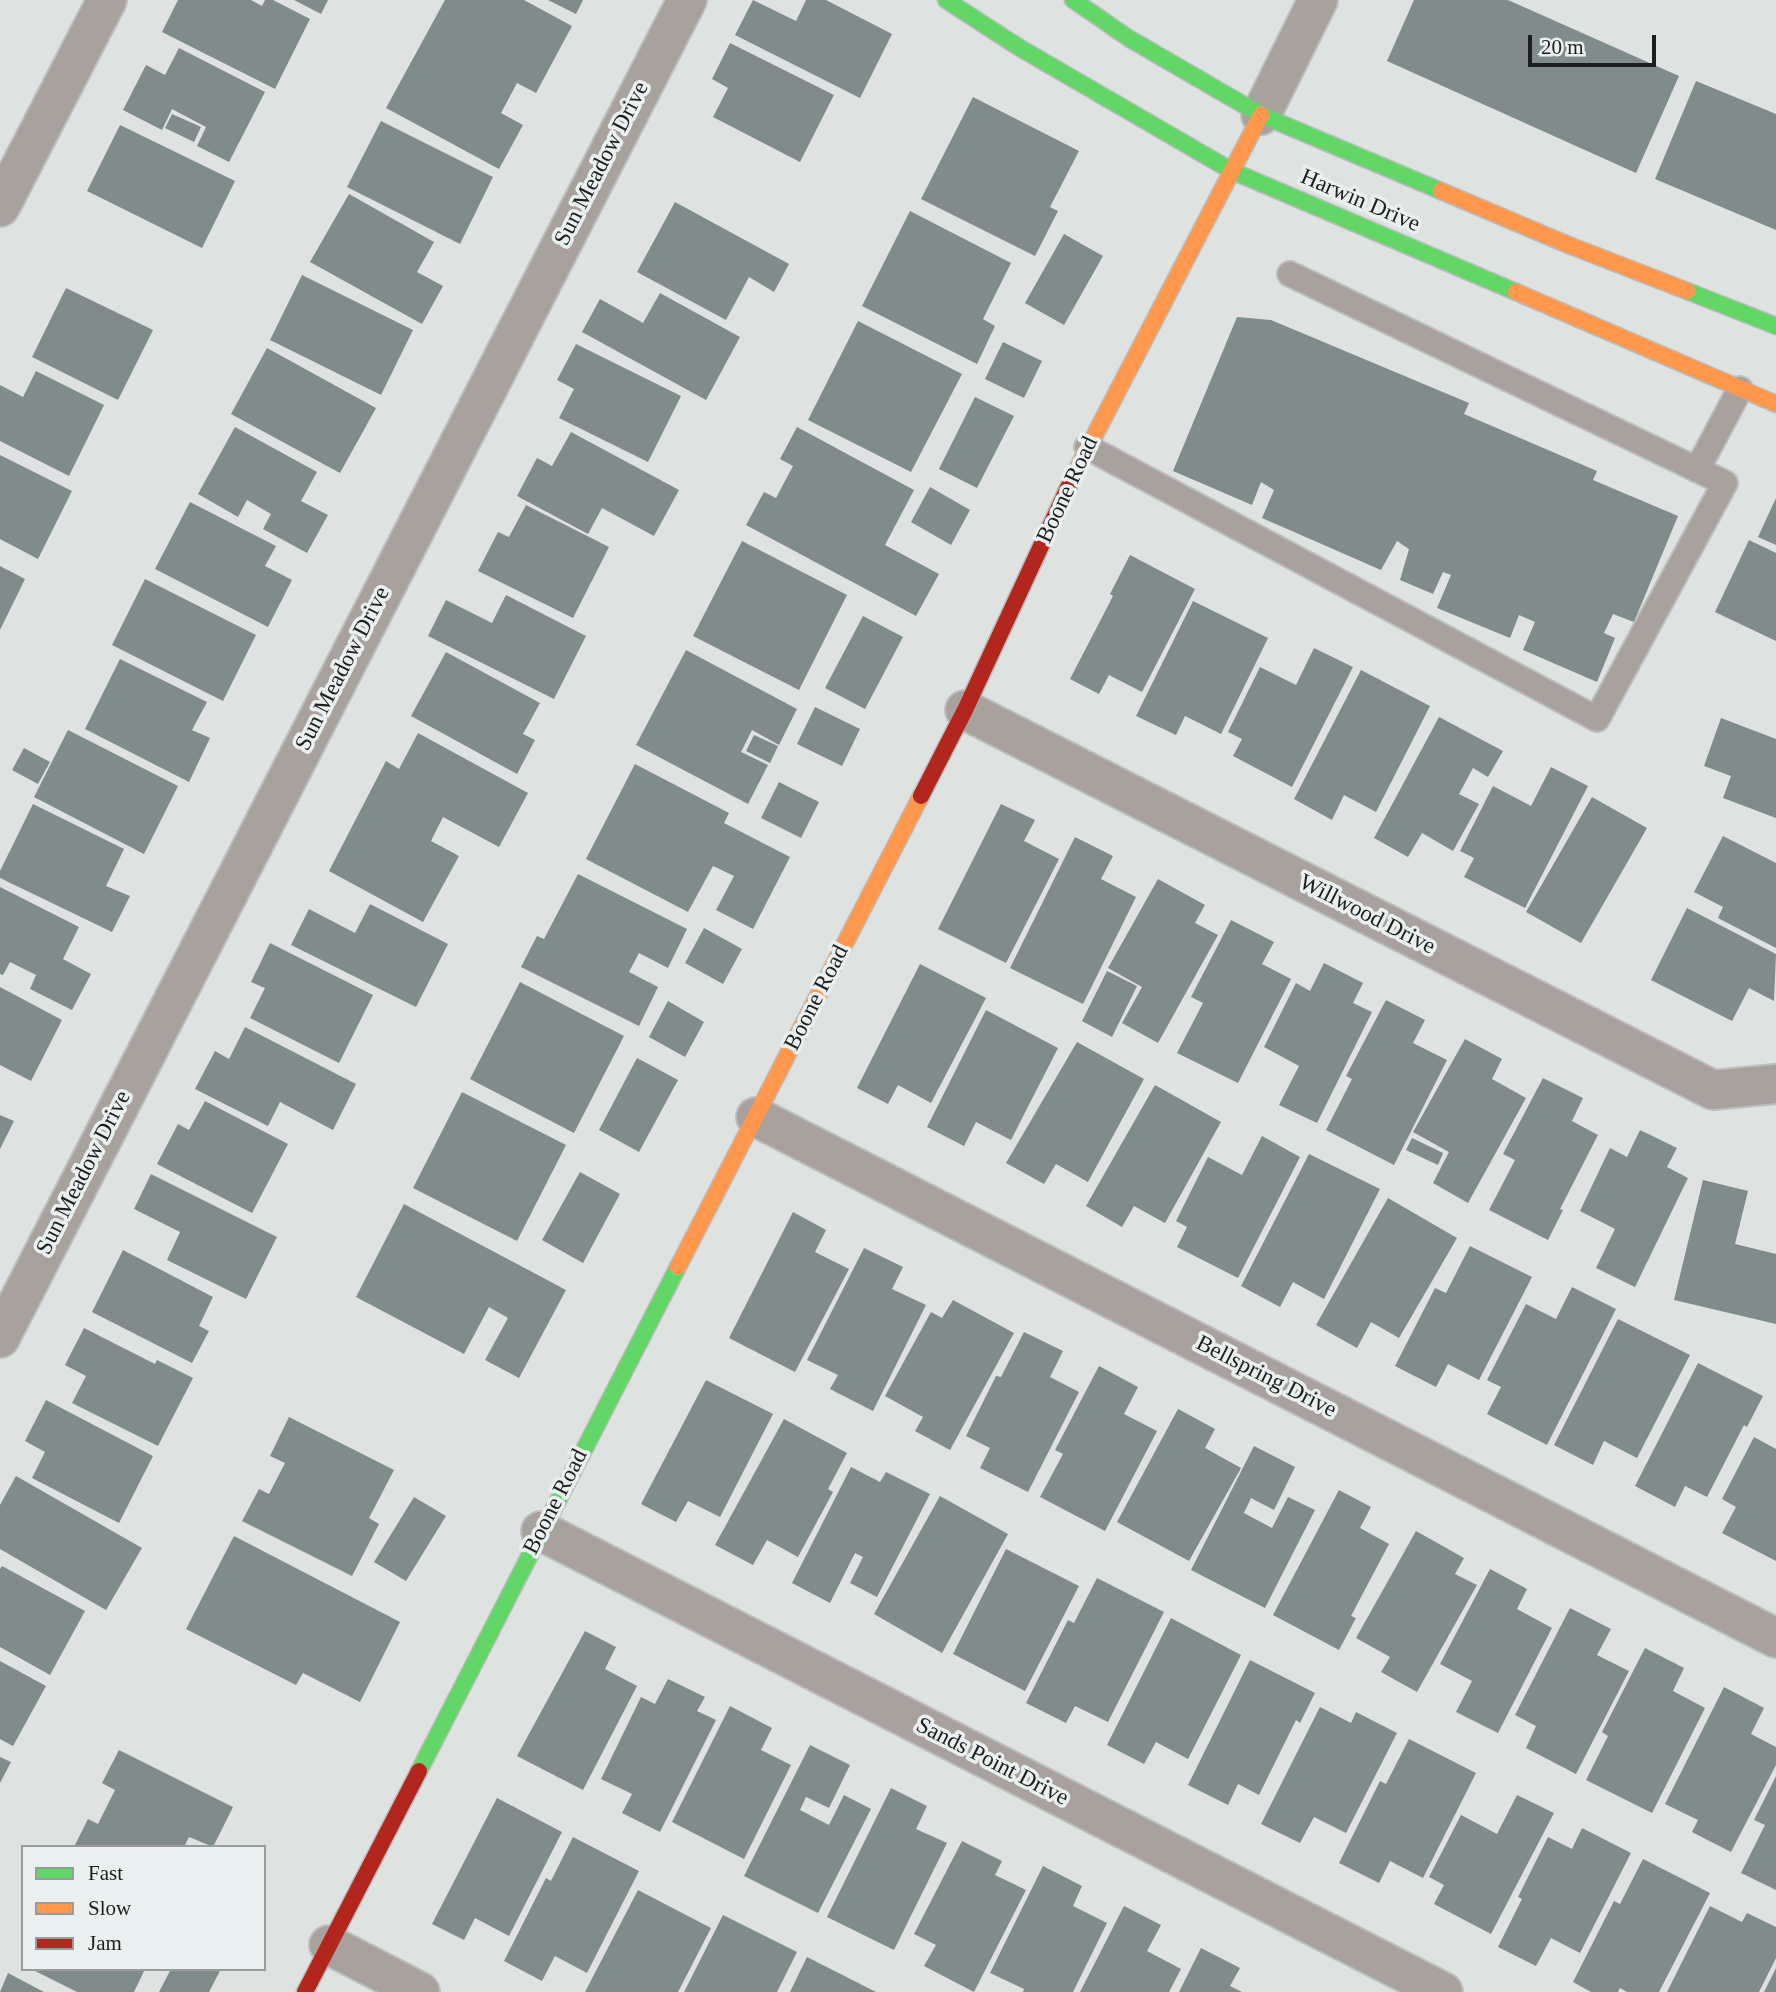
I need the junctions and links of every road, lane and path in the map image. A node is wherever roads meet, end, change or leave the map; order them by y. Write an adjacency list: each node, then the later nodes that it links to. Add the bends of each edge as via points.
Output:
1 (107, 0): 8 (street)
2 (687, 0): 18 (street, Sun Meadow Drive)
3 (946, 0): 7 (street, Harwin Drive)
4 (1073, 0): 6 (street, Harwin Drive, via 1130,39)
5 (1318, 0): 6 (street, Boone Road)
6 (1261, 115): 7 (street, Boone Road); 10 (street, Harwin Drive, via 1566,244)
7 (1232, 171): 11 (street, Harwin Drive); 13 (street, Boone Road)
8 (0, 207)
9 (1290, 274): 14 (lane)
10 (1776, 326)
11 (1740, 389): 12 (street, Harwin Drive); 14 (lane)
12 (1776, 404)
13 (1087, 447): 14 (lane, via 1597,719 1725,483); 15 (street, Boone Road)
14 (1697, 470)
15 (965, 710): 16 (street, Willwood Drive, via 1713,1090); 17 (street, Boone Road)
16 (1776, 1084)
17 (756, 1117): 19 (street, Boone Road); 20 (street, Bellspring Drive)
18 (0, 1338)
19 (541, 1531): 21 (street, Boone Road); 24 (street, Sands Point Drive)
20 (1776, 1638)
21 (329, 1945): 22 (street, Boone Road); 23 (street)
22 (305, 1992)
23 (420, 1992)
24 (1443, 1992)

